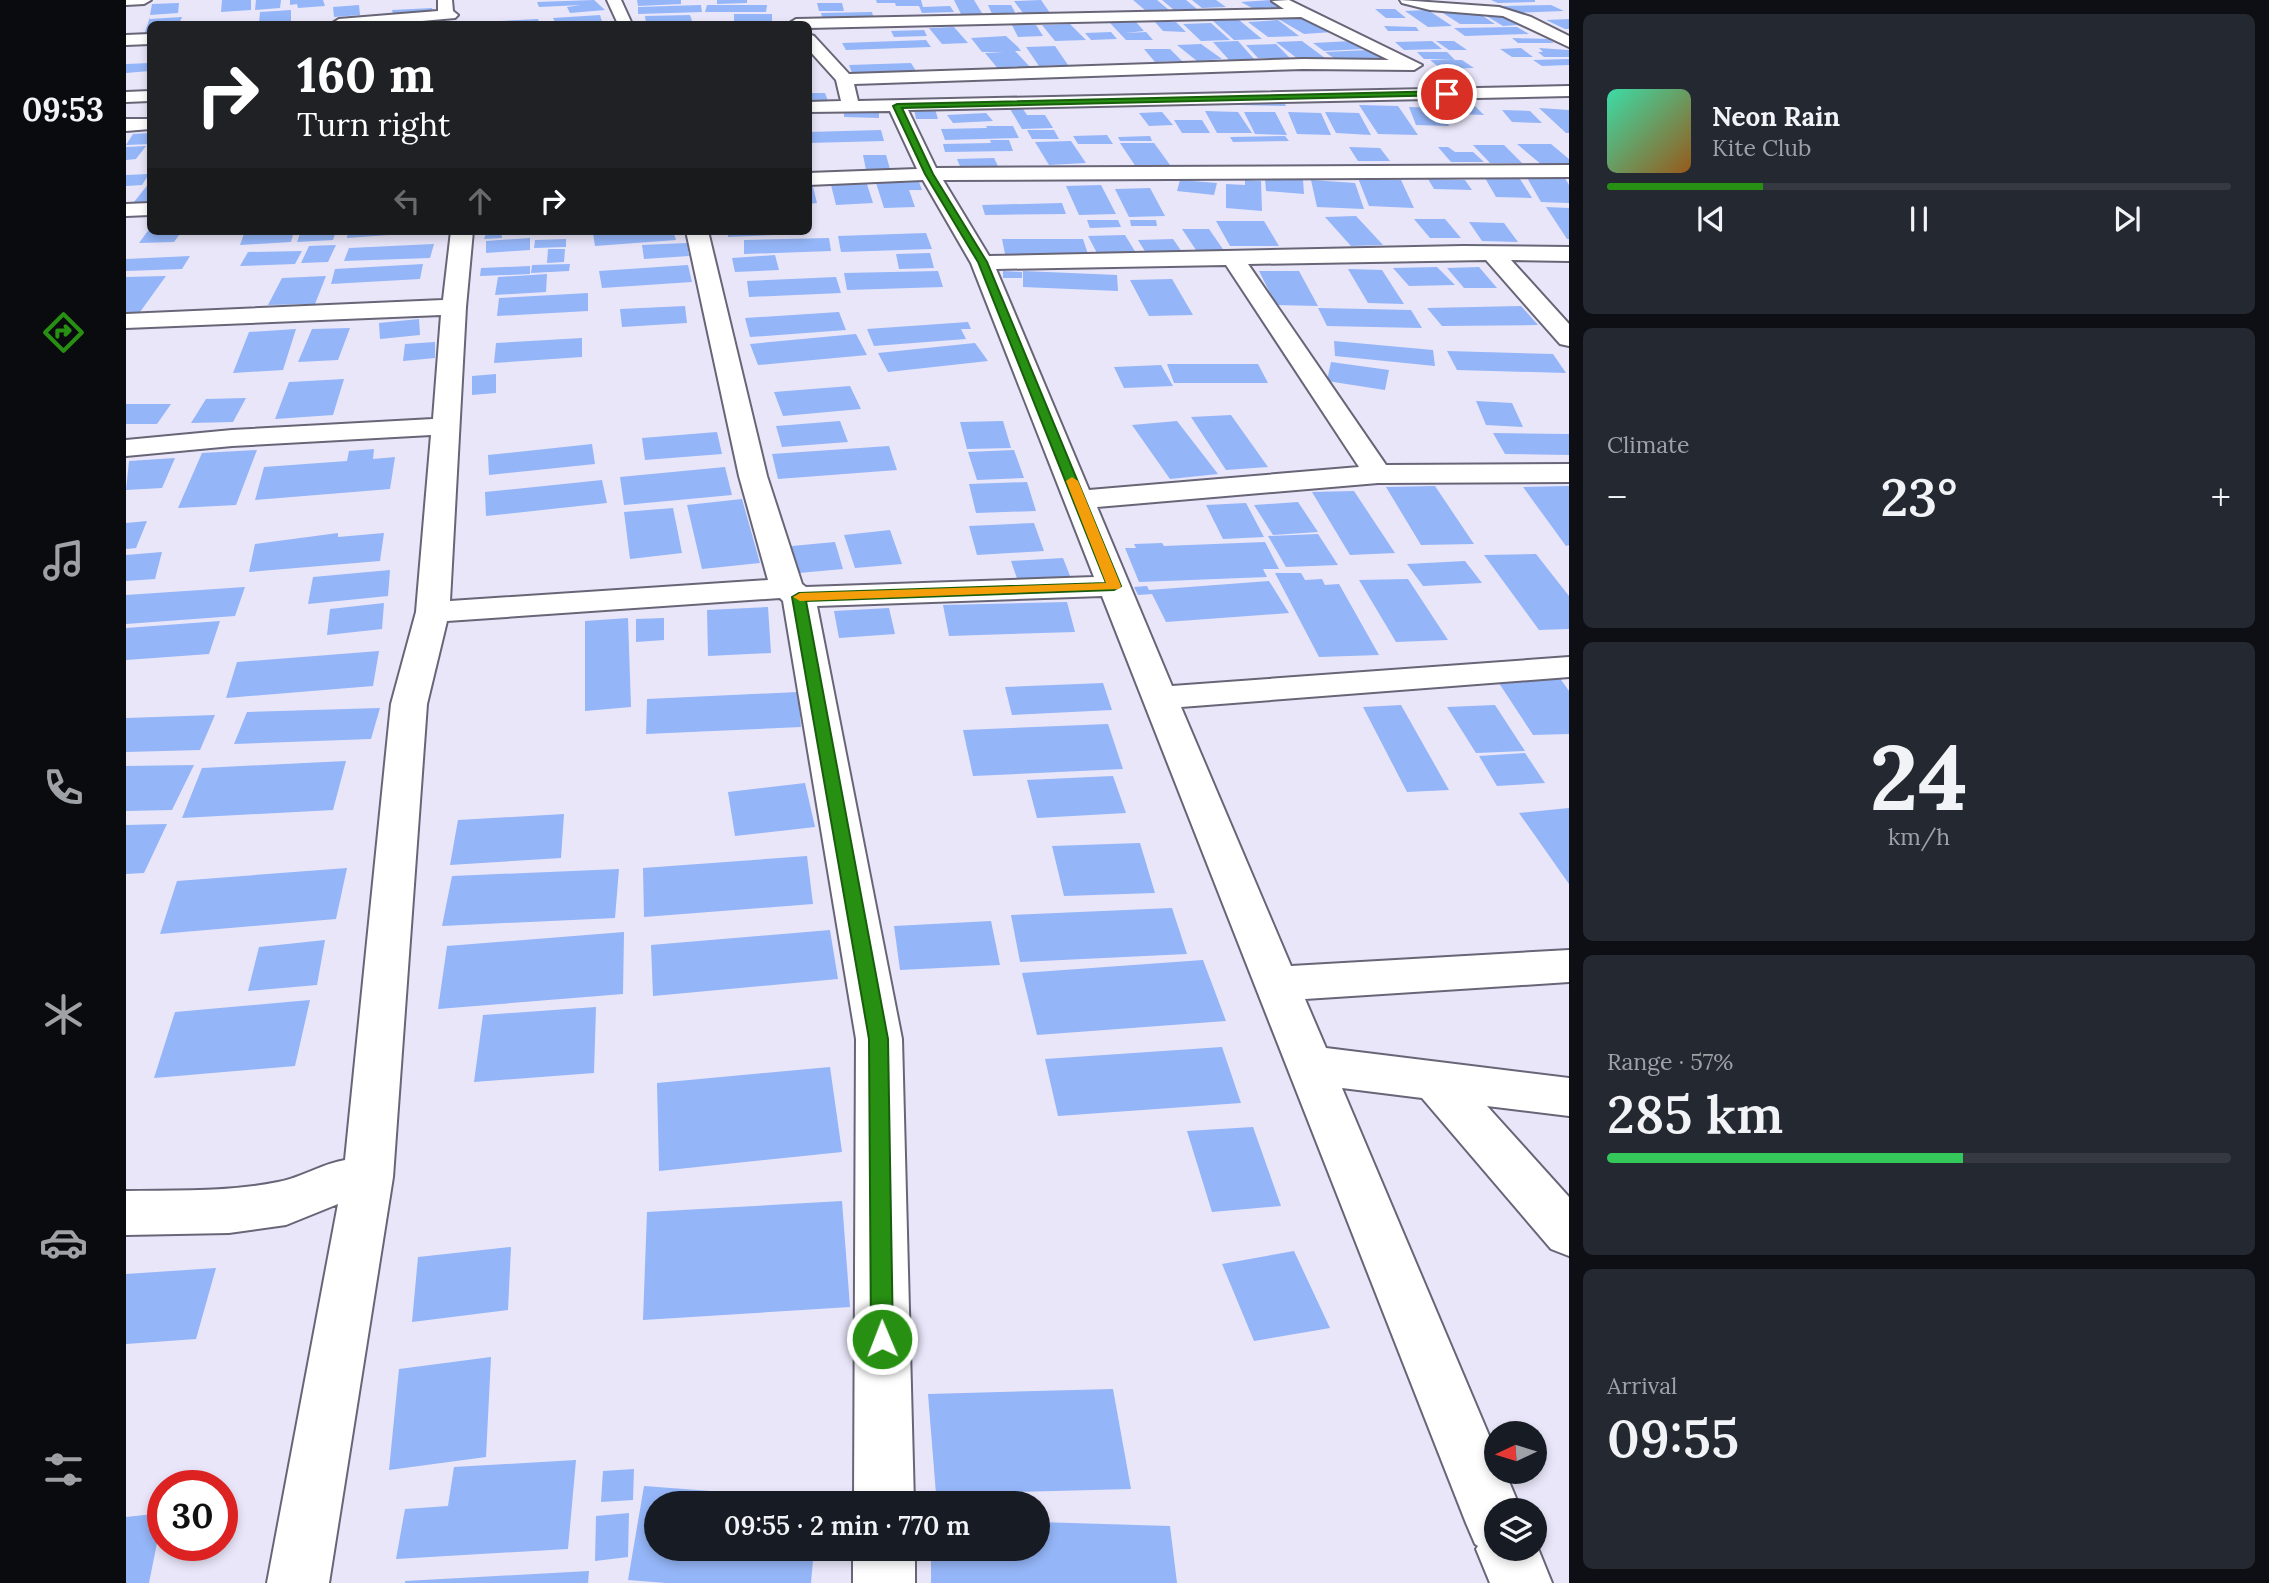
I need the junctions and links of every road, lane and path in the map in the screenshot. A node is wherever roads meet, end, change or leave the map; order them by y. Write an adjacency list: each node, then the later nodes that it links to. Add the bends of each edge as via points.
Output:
1 (144, 0): 5 (street)
2 (614, 0): 10 (street)
3 (1277, 0): 8 (street)
4 (1406, 0): 15 (street, via 1434,8 1498,11 1527,19)
5 (126, 1)
6 (785, 8): 11 (street)
7 (449, 13): 9 (street)
8 (1301, 13): 12 (street); 17 (street)
9 (369, 21)
10 (624, 21)
11 (794, 21)
12 (812, 24)
13 (147, 38): 14 (street)
14 (126, 40)
15 (1569, 42)
16 (812, 43): 18 (street)
17 (1426, 71): 18 (street, via 1303,64); 20 (street)
18 (844, 79): 25 (street)
19 (1569, 92): 20 (street)
20 (1474, 93): 23 (street)
21 (147, 96): 22 (street)
22 (126, 97)
23 (897, 106): 25 (street); 29 (street)
24 (812, 107): 25 (street)
25 (851, 107)
26 (147, 124): 27 (street)
27 (126, 125)
28 (1569, 171): 29 (street)
29 (929, 174): 30 (street); 38 (street)
30 (812, 178)
31 (147, 209): 32 (street)
32 (126, 210)
33 (461, 235): 39 (street)
34 (698, 235): 48 (street, via 753,476)
35 (1492, 253): 36 (street); 37 (street); 41 (street)
36 (1569, 254)
37 (1233, 258): 38 (street); 45 (street)
38 (982, 262): 46 (street)
39 (454, 307): 40 (street); 42 (street)
40 (126, 321)
41 (1569, 338)
42 (447, 426): 43 (street); 49 (street)
43 (126, 448)
44 (1569, 472): 45 (street)
45 (1378, 474): 46 (street)
46 (1079, 500): 47 (street)
47 (1114, 586): 48 (street); 51 (street)
48 (793, 593): 49 (street); 60 (street, via 879,1039)
49 (433, 612): 57 (street, via 409,704)
50 (1569, 667): 51 (street)
51 (1160, 698): 53 (street)
52 (1569, 966): 53 (street)
53 (1277, 984): 54 (street)
54 (1309, 1065): 55 (street); 61 (street)
55 (1435, 1080): 56 (street); 59 (street)
56 (1569, 1097)
57 (368, 1177): 58 (street, via 328,1184 286,1203 229,1211); 64 (street)
58 (126, 1213)
59 (1569, 1233)
60 (884, 1491)
61 (1486, 1498)
62 (884, 1561): 65 (street)
63 (1512, 1561): 66 (street)
64 (298, 1583)
65 (884, 1583)
66 (1521, 1583)

